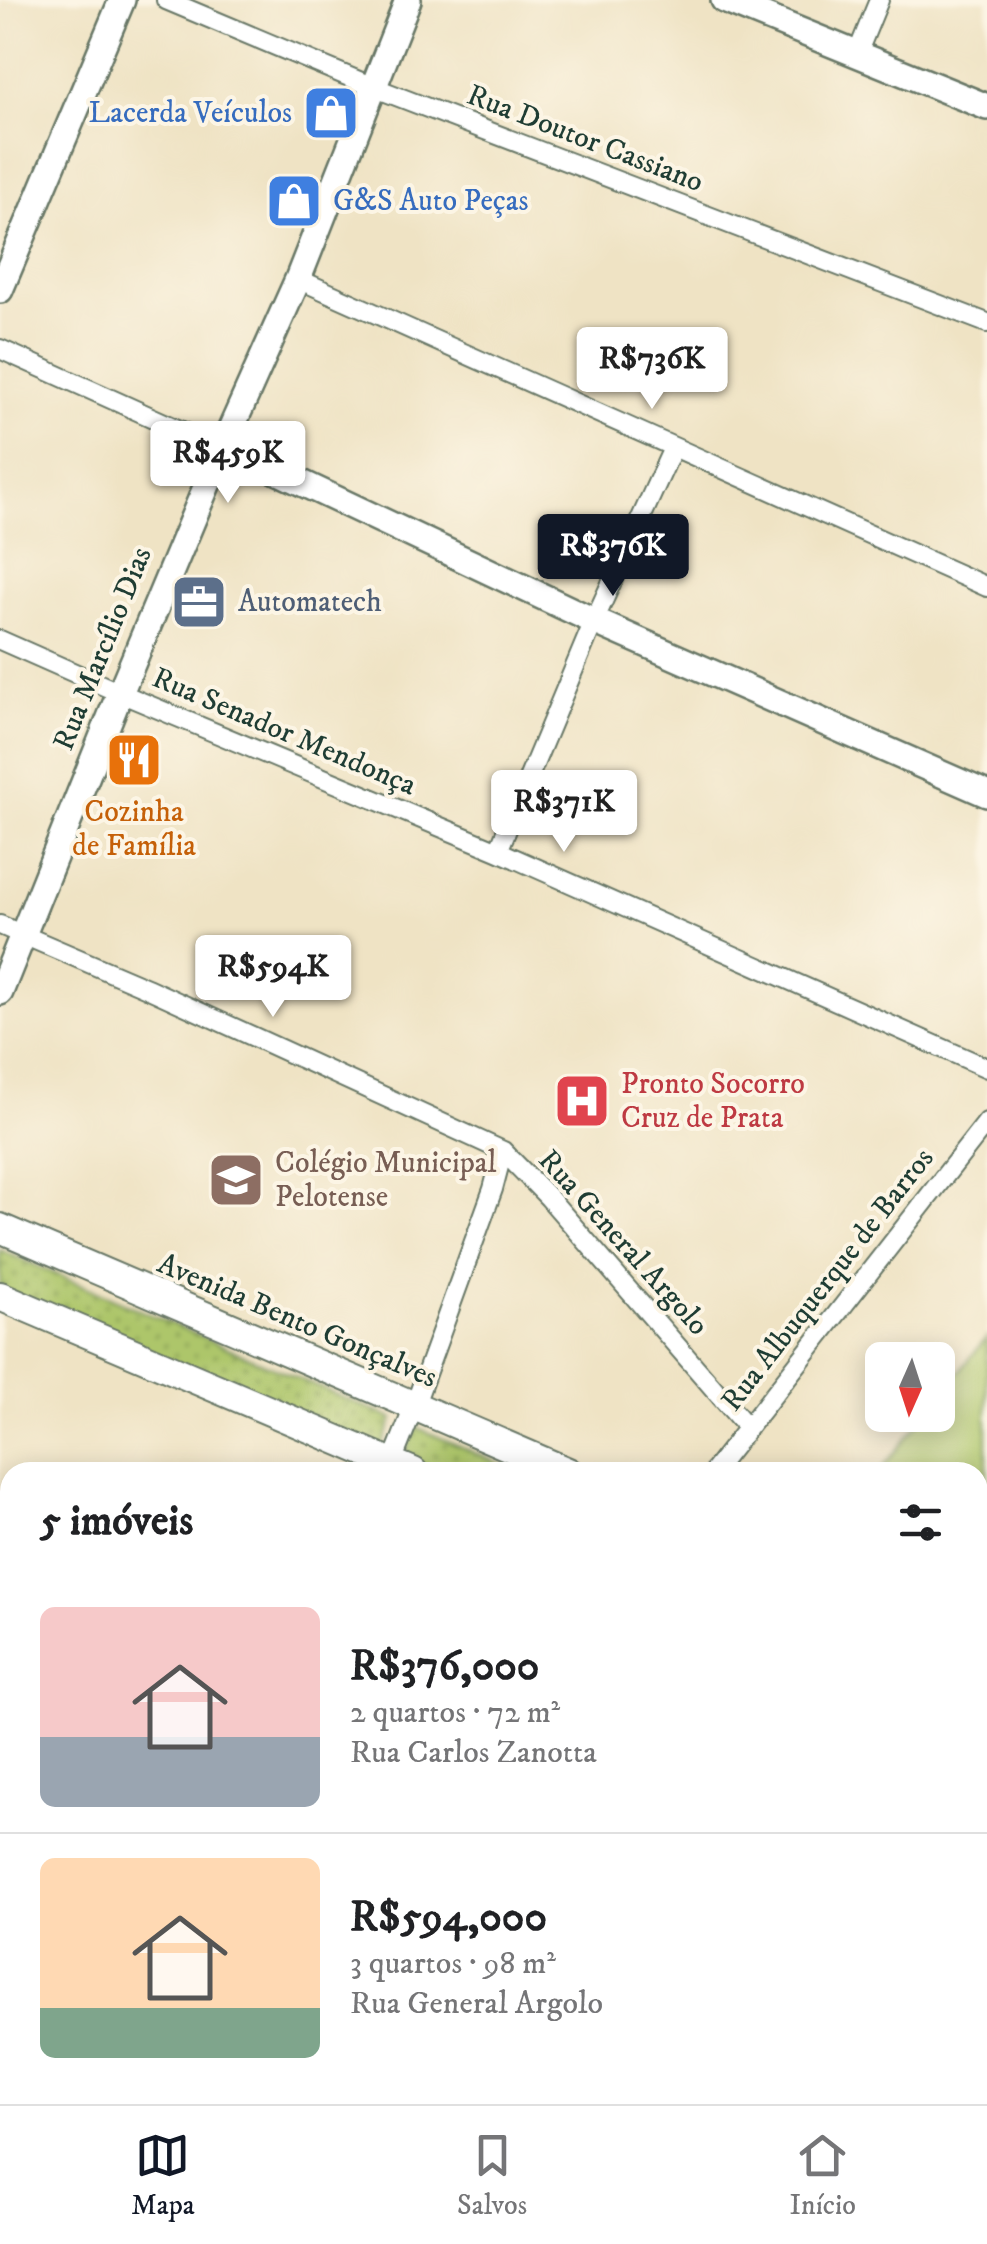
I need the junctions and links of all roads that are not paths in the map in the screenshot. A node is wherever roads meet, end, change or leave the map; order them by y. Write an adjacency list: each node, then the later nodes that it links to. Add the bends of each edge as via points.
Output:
1 (122, 0): 10 (street)
2 (166, 0): 7 (street, Rua Doutor Cassiano)
3 (408, 0): 7 (street, Rua Marcílio Dias)
4 (724, 0): 6 (street)
5 (879, 0): 6 (street)
6 (857, 54): 8 (street)
7 (373, 87): 9 (street, Rua Marcílio Dias); 11 (street, Rua Doutor Cassiano)
8 (987, 107)
9 (298, 279): 13 (street, Rua Marcílio Dias); 14 (street)
10 (0, 290)
11 (987, 323)
12 (0, 349): 13 (street)
13 (222, 448): 16 (street); 18 (street, Rua Marcílio Dias)
14 (673, 448): 15 (street); 16 (street)
15 (987, 587)
16 (594, 621): 19 (street); 20 (street)
17 (0, 640): 18 (street, Rua Senador Mendonça)
18 (120, 693): 20 (street, Rua Senador Mendonça); 21 (street, Rua Marcílio Dias)
19 (987, 794)
20 (498, 852): 23 (street, Rua Senador Mendonça)
21 (12, 930): 22 (street, Rua Marcílio Dias); 25 (street, Rua General Argolo)
22 (0, 992)
23 (987, 1068)
24 (987, 1122): 29 (street, Rua Albuquerque de Barros)
25 (503, 1151): 28 (street); 29 (street, Rua General Argolo)
26 (0, 1228): 28 (main road, Avenida Bento Gonçalves)
27 (0, 1296): 30 (main road)
28 (414, 1407): 31 (street); 32 (main road, Avenida Bento Gonçalves)
29 (747, 1427): 33 (street, Rua Albuquerque de Barros)
30 (379, 1462)
31 (399, 1462)
32 (544, 1462)
33 (720, 1462)

